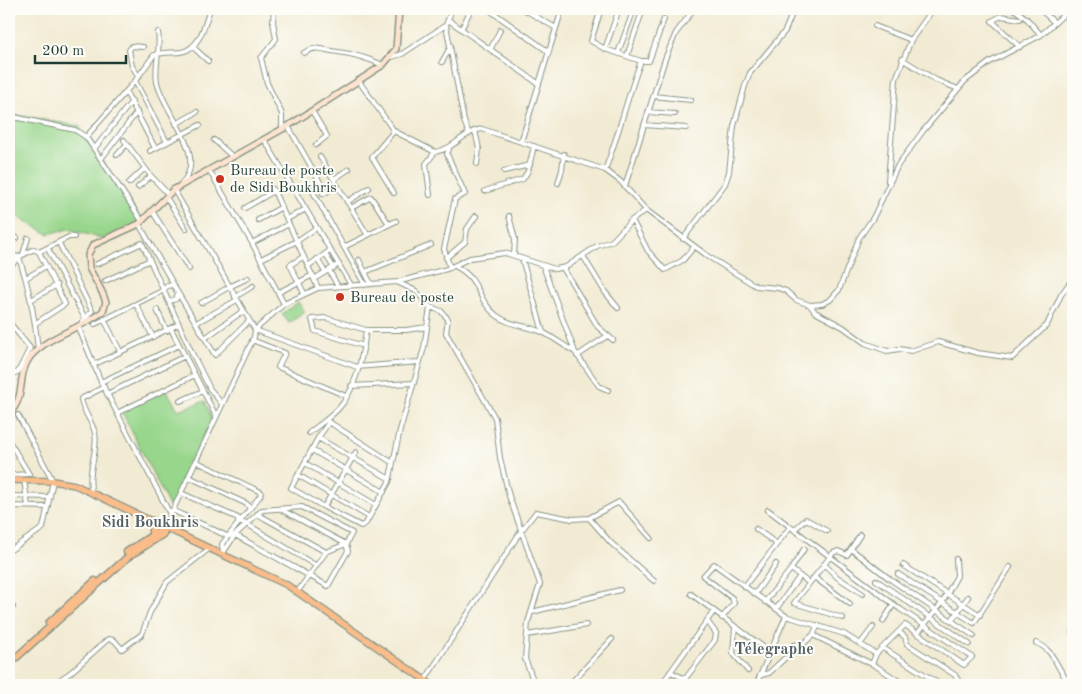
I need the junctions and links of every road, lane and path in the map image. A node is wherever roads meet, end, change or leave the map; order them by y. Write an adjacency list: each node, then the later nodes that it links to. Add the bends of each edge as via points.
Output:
1 (210, 9): 32 (street)
2 (274, 9): 67 (street, via 276,39 261,58 267,83 282,114)
3 (399, 9): 40 (main road, via 396,49)
4 (452, 9): 21 (street)
5 (471, 9): 24 (street)
6 (488, 9): 36 (street)
7 (523, 9): 25 (street)
8 (562, 9): 25 (street)
9 (601, 9): 35 (street, via 591,41)
10 (618, 9): 35 (street)
11 (634, 9): 38 (street)
12 (643, 9): 41 (street)
13 (694, 9): 53 (street, via 676,32)
14 (794, 9): 138 (street, via 785,31 750,73 734,126 730,172 725,184)
15 (933, 9): 29 (street)
16 (1014, 9): 28 (street)
17 (1040, 9): 22 (street)
18 (1068, 9): 22 (street)
19 (664, 18): 44 (street, via 649,61)
20 (1020, 19): 33 (street, via 1001,16 992,21)
21 (448, 23): 24 (street); 30 (street); 40 (street, via 402,54)
22 (1055, 23): 28 (street)
23 (875, 26): 29 (street)
24 (462, 28): 34 (street)
25 (556, 28): 36 (street)
26 (500, 30): 34 (street)
27 (158, 32): 39 (street)
28 (1041, 35): 33 (street)
29 (911, 40): 42 (street)
30 (451, 46): 45 (street); 71 (street)
31 (143, 47): 47 (street, via 132,46 129,50)
32 (193, 47): 39 (street, via 183,52); 43 (street)
33 (1020, 47): 51 (street, via 979,68)
34 (491, 48): 50 (street)
35 (605, 49): 38 (street)
36 (549, 52): 50 (street)
37 (304, 53): 46 (street, via 315,47 352,53)
38 (618, 53): 41 (street)
39 (158, 54): 47 (street, via 154,54); 62 (street, via 158,87)
40 (392, 56): 46 (main road)
41 (627, 56): 44 (street)
42 (902, 59): 51 (street); 91 (street, via 896,79)
43 (208, 61)
44 (640, 61): 98 (street)
45 (442, 62)
46 (384, 65): 48 (main road)
47 (139, 77): 49 (street)
48 (358, 80): 56 (main road); 69 (street)
49 (136, 81): 52 (street); 76 (street)
50 (539, 84): 77 (street)
51 (958, 89): 94 (street)
52 (126, 92): 55 (street); 72 (street)
53 (653, 96): 54 (street); 59 (street)
54 (690, 100)
55 (132, 101): 57 (street); 81 (street)
56 (312, 110): 65 (main road); 79 (street, via 327,136)
57 (137, 112): 82 (street); 90 (street)
58 (197, 112): 62 (street)
59 (648, 112): 60 (street); 64 (street)
60 (675, 114)
61 (9, 116): 72 (street, via 75,130)
62 (176, 124): 70 (street)
63 (200, 125): 70 (street)
64 (644, 125): 66 (street); 107 (street)
65 (288, 126): 67 (main road); 102 (street)
66 (686, 128)
67 (282, 129): 73 (main road)
68 (475, 130): 71 (street); 77 (street, via 492,131); 92 (street, via 479,149)
69 (394, 131): 85 (street); 114 (street, via 372,157)
70 (182, 134): 76 (street); 112 (street, via 191,152 189,174)
71 (469, 134): 83 (street)
72 (86, 137): 81 (street)
73 (264, 139): 88 (main road); 120 (street)
74 (124, 140): 78 (street)
75 (214, 140): 88 (street)
76 (167, 142): 82 (street)
77 (520, 142): 80 (street)
78 (127, 144): 86 (street); 95 (street)
79 (316, 145)
80 (534, 146): 87 (street); 93 (street)
81 (95, 148): 90 (street)
82 (155, 148): 84 (street)
83 (449, 149): 85 (street); 154 (street, via 447,154 465,194 455,199 445,244)
84 (150, 151)
85 (435, 152): 115 (street, via 426,164)
86 (117, 154)
87 (564, 154): 98 (street); 104 (street)
88 (232, 157): 97 (main road)
89 (320, 157): 101 (street)
90 (102, 159): 128 (street)
91 (889, 162): 94 (street); 105 (street)
92 (477, 164)
93 (530, 165): 99 (street); 111 (street, via 523,179)
94 (898, 165): 105 (street)
95 (145, 168): 100 (street); 103 (street)
96 (349, 169): 101 (street)
97 (208, 170): 112 (main road); 141 (street)
98 (605, 170): 107 (street)
99 (504, 171)
100 (151, 176): 108 (street); 112 (street)
101 (334, 179): 106 (street)
102 (320, 182)
103 (129, 183)
104 (558, 183)
105 (888, 183): 197 (street, via 873,218 859,238 839,290 830,300)
106 (337, 185): 113 (street); 116 (street)
107 (625, 186): 121 (street)
108 (138, 187)
109 (311, 188): 143 (street)
110 (369, 188): 116 (street)
111 (485, 191)
112 (169, 194): 122 (main road); 132 (street); 185 (street)
113 (323, 194)
114 (394, 194)
115 (430, 195)
116 (348, 202): 119 (street)
117 (282, 207): 118 (street, via 274,190); 125 (street); 129 (street)
118 (245, 208)
119 (352, 208): 130 (street, via 371,197); 134 (street)
120 (304, 210): 129 (street); 131 (street)
121 (646, 210): 126 (street); 138 (street)
122 (152, 211): 128 (main road); 169 (street)
123 (476, 216): 154 (street, via 467,229 465,242)
124 (509, 216): 151 (street, via 515,239)
125 (258, 220)
126 (632, 220): 144 (street, via 648,251 665,270 683,260); 152 (street, via 612,241)
127 (396, 221): 130 (street)
128 (141, 222): 189 (street); 204 (main road, via 93,245 88,255 89,268 106,302 103,311)
129 (288, 222): 139 (street); 141 (street)
130 (389, 224): 134 (street)
131 (316, 228): 139 (street); 146 (street)
132 (186, 229)
133 (9, 234): 135 (street)
134 (367, 234): 143 (street)
135 (17, 238)
136 (28, 238): 150 (street)
137 (74, 238): 140 (street, via 69,237)
138 (683, 239): 144 (street)
139 (298, 241): 153 (street); 155 (street)
140 (59, 243): 145 (street); 204 (street, via 92,311)
141 (252, 243): 155 (street)
142 (430, 245): 171 (street)
143 (344, 247): 183 (street)
144 (694, 247): 197 (street, via 756,286 778,288)
145 (48, 249): 147 (street); 204 (street)
146 (331, 250): 148 (street); 161 (street)
147 (39, 252): 150 (street, via 34,249); 162 (street)
148 (325, 254): 156 (street); 167 (street)
149 (9, 255): 150 (street)
150 (21, 255): 166 (street); 173 (street)
151 (514, 255): 157 (street); 165 (street, via 470,258)
152 (583, 256): 168 (street); 199 (street)
153 (303, 257): 163 (street); 177 (street, via 290,265)
154 (446, 258): 165 (street)
155 (261, 259): 188 (street)
156 (317, 259): 163 (street); 170 (street)
157 (522, 259): 164 (street); 215 (street)
158 (150, 260): 160 (street, via 142,243); 176 (street); 187 (street)
159 (359, 260): 171 (street)
160 (98, 264)
161 (339, 264): 167 (street); 182 (street)
162 (46, 266): 173 (street); 180 (street)
163 (308, 266): 172 (street)
164 (543, 266): 168 (street, via 556,270); 225 (street)
165 (452, 267): 178 (street); 215 (street, via 474,280 488,308 497,316)
166 (9, 268)
167 (334, 268): 170 (street)
168 (563, 268): 216 (street, via 584,306)
169 (190, 269)
170 (327, 271): 172 (street); 181 (street)
171 (365, 272): 179 (street)
172 (313, 277): 177 (street); 186 (street)
173 (26, 278): 192 (street)
174 (248, 278): 185 (street)
175 (1073, 279): 197 (street, via 1047,324 1012,358 938,342 912,351 879,348 865,344 815,312)
176 (105, 280)
177 (299, 282): 188 (street); 190 (street)
178 (397, 282): 179 (street); 198 (street, via 416,291)
179 (371, 284): 183 (street)
180 (57, 285): 192 (street); 207 (street, via 65,305)
181 (337, 285): 182 (street); 186 (street)
182 (352, 285): 183 (street)
183 (365, 285)
184 (253, 286): 191 (street)
185 (229, 287): 191 (street); 194 (street)
186 (318, 288): 190 (street)
187 (164, 290): 189 (street, via 173,285); 193 (street); 195 (street)
188 (279, 292): 196 (street)
189 (178, 293): 193 (street); 206 (street)
190 (304, 293): 196 (street)
191 (236, 298): 201 (street); 206 (street)
192 (31, 300): 207 (street)
193 (170, 301): 209 (street)
194 (201, 303)
195 (136, 304): 202 (street); 217 (street)
196 (284, 304): 213 (street)
197 (810, 305)
198 (430, 308): 211 (street); 291 (street, via 441,311 448,319 446,333 495,418 500,458)
199 (618, 308)
200 (157, 310): 212 (street)
201 (244, 312): 203 (street); 218 (street)
202 (104, 319): 208 (street); 224 (street)
203 (249, 320): 213 (street); 218 (street, via 215,355)
204 (86, 321): 210 (main road)
205 (9, 322): 223 (street)
206 (196, 323): 218 (street)
207 (36, 324): 223 (street)
208 (95, 324)
209 (179, 324): 212 (street); 241 (street, via 210,389)
210 (76, 327): 223 (main road); 228 (street)
211 (427, 327): 214 (street); 227 (street)
212 (169, 330): 217 (street); 221 (street)
213 (255, 330): 219 (street); 229 (street)
214 (366, 330): 222 (street); 222 (street, via 326,318 312,319 315,331)
215 (543, 332): 225 (street)
216 (607, 336): 220 (street); 225 (street)
217 (153, 337): 224 (street)
218 (205, 338)
219 (252, 340): 239 (street, via 284,354 278,367); 241 (street)
220 (613, 340)
221 (179, 345): 226 (street); 232 (street)
222 (364, 346): 229 (street)
223 (34, 350): 230 (street, via 18,372 12,374); 243 (main road, via 26,364 20,400)
224 (120, 351): 228 (street)
225 (576, 354): 236 (street, via 599,386)
226 (186, 356): 231 (street); 238 (street)
227 (420, 362): 229 (street); 233 (street)
228 (93, 365): 232 (street)
229 (357, 367): 234 (street)
230 (9, 369)
231 (195, 374): 237 (street); 242 (street)
232 (101, 382): 235 (street)
233 (414, 383): 234 (street); 254 (street)
234 (351, 386): 239 (street)
235 (104, 387): 238 (street); 264 (street, via 82,399 84,412 95,433 89,483)
236 (608, 390)
237 (203, 391): 240 (street); 245 (street)
238 (108, 394): 242 (street)
239 (346, 396): 246 (street, via 339,408)
240 (180, 401)
241 (222, 404): 245 (street)
242 (117, 413): 280 (street)
243 (9, 414)
244 (18, 415): 261 (street)
245 (216, 416): 252 (street)
246 (309, 433)
247 (318, 438): 249 (street); 251 (street); 254 (street, via 329,422)
248 (9, 441): 259 (street, via 29,474 13,475)
249 (312, 450): 253 (street); 255 (street)
250 (356, 452): 251 (street)
251 (353, 458): 255 (street); 258 (street)
252 (195, 461): 257 (street); 276 (street, via 261,492)
253 (305, 463): 256 (street); 262 (street)
254 (393, 463): 258 (street)
255 (346, 470): 262 (street); 263 (street)
256 (298, 475): 266 (street); 274 (street, via 291,488)
257 (189, 477): 265 (street); 276 (street, via 247,504)
258 (390, 479): 263 (street)
259 (10, 480): 260 (main road)
260 (24, 480): 261 (main road); 268 (street)
261 (53, 481): 264 (main road, via 75,485); 269 (street)
262 (338, 482): 266 (street); 270 (street)
263 (384, 492): 270 (street)
264 (92, 493): 283 (main road)
265 (180, 494): 277 (street); 284 (street, via 238,518)
266 (330, 494): 274 (street); 281 (street)
267 (9, 496): 268 (street)
268 (26, 496): 269 (street); 272 (street)
269 (50, 497): 273 (street)
270 (376, 505): 281 (street)
271 (9, 506): 272 (street)
272 (28, 506): 273 (street)
273 (48, 507): 303 (street, via 43,528)
274 (324, 507): 286 (street)
275 (280, 508): 279 (street, via 262,510); 293 (street, via 302,507); 300 (street)
276 (250, 509): 284 (street)
277 (172, 510): 280 (street); 297 (street)
278 (768, 510): 287 (street)
279 (257, 514): 285 (street); 306 (street)
280 (171, 516): 288 (street)
281 (369, 517): 286 (street, via 361,526)
282 (589, 518): 291 (street, via 572,519 536,512); 298 (street, via 618,502); 322 (street, via 611,543)
283 (152, 521): 288 (main road); 294 (highway)
284 (238, 522): 285 (street); 297 (street)
285 (245, 524): 295 (street); 312 (street)
286 (358, 524): 293 (street)
287 (790, 526): 290 (street); 301 (street)
288 (165, 527): 294 (highway); 302 (main road); 373 (highway, via 163,534 130,556)
289 (756, 528): 301 (street)
290 (794, 530): 292 (street, via 806,519); 308 (street)
291 (521, 531): 343 (street, via 540,584); 379 (street)
292 (827, 531)
293 (352, 533): 300 (street)
294 (152, 535): 371 (highway, via 134,547)
295 (235, 535): 297 (street); 307 (street); 318 (street)
296 (860, 535): 304 (street)
297 (227, 536): 307 (street, via 222,544)
298 (651, 538)
299 (9, 542): 303 (street)
300 (346, 544): 306 (street); 318 (street, via 348,551 328,586)
301 (777, 544): 324 (street)
302 (211, 548): 307 (main road); 381 (street, via 167,582 139,638 122,649 114,640 108,639)
303 (10, 549)
304 (851, 549): 308 (street, via 846,556 836,550); 341 (street)
305 (804, 550): 315 (street)
306 (326, 552): 312 (street)
307 (223, 553): 327 (main road)
308 (830, 556): 311 (street); 337 (street)
309 (956, 559): 331 (street, via 957,576)
310 (776, 564): 329 (street)
311 (824, 564): 320 (street); 330 (street)
312 (315, 565): 318 (street)
313 (903, 565): 317 (street)
314 (1010, 567): 345 (street)
315 (791, 568): 319 (street); 334 (street)
316 (898, 574): 325 (street)
317 (918, 574): 325 (street); 331 (street)
318 (309, 575): 327 (street)
319 (800, 576): 323 (street); 340 (street)
320 (814, 577): 323 (street); 336 (street)
321 (876, 580): 349 (street)
322 (654, 581)
323 (809, 583): 348 (street, via 794,604)
324 (744, 586): 329 (street); 347 (street, via 716,565 712,565 703,576 732,598 734,603)
325 (918, 586): 335 (street)
326 (620, 590): 343 (street)
327 (298, 591): 379 (main road)
328 (691, 594): 342 (street)
329 (754, 594): 334 (street)
330 (863, 594)
331 (947, 594): 335 (street); 338 (street)
332 (968, 597): 338 (street)
333 (9, 600): 339 (street)
334 (765, 602): 340 (street)
335 (942, 603): 341 (street); 344 (street)
336 (850, 604)
337 (894, 604): 352 (street); 355 (street)
338 (963, 604): 344 (street); 345 (street)
339 (13, 606)
340 (776, 609): 346 (street)
341 (936, 610): 349 (street); 350 (street)
342 (714, 611): 347 (street); 351 (street)
343 (532, 612): 361 (street)
344 (957, 613): 345 (street, via 974,623); 350 (street)
345 (980, 615)
346 (786, 616): 353 (street); 369 (street)
347 (722, 618): 356 (street)
348 (843, 618)
349 (930, 618): 355 (street); 366 (street)
350 (952, 620): 362 (street)
351 (707, 621): 376 (street); 376 (street, via 716,633 715,640 685,679)
352 (883, 621)
353 (818, 625): 359 (street); 364 (street)
354 (586, 626): 361 (street)
355 (924, 626): 360 (street); 360 (street, via 972,657 964,665)
356 (735, 627): 369 (street); 375 (street, via 733,653)
357 (872, 627): 364 (street)
358 (899, 632): 360 (street, via 906,625); 368 (street); 389 (street, via 907,644 955,675 958,680)
359 (814, 634): 367 (street, via 803,644); 374 (street)
360 (917, 634)
361 (526, 635): 383 (street, via 525,659)
362 (974, 636)
363 (612, 639): 384 (street)
364 (861, 643): 370 (street)
365 (1036, 643): 380 (street, via 1049,651)
366 (969, 644)
367 (794, 645)
368 (883, 648): 370 (street); 388 (street)
369 (770, 652): 377 (street)
370 (876, 654): 374 (street)
371 (9, 658)
372 (785, 658): 377 (street, via 769,673)
373 (9, 664)
374 (872, 664): 387 (street)
375 (748, 671)
376 (671, 672): 385 (street)
377 (760, 676): 386 (street)
378 (1073, 676): 380 (street)
379 (425, 680): 382 (main road)
380 (1068, 681): 390 (street)
381 (52, 685)
382 (432, 685)
383 (535, 685)
384 (569, 685)
385 (661, 685)
386 (756, 685)
387 (905, 685)
388 (941, 685)
389 (952, 685)
390 (1063, 685)

